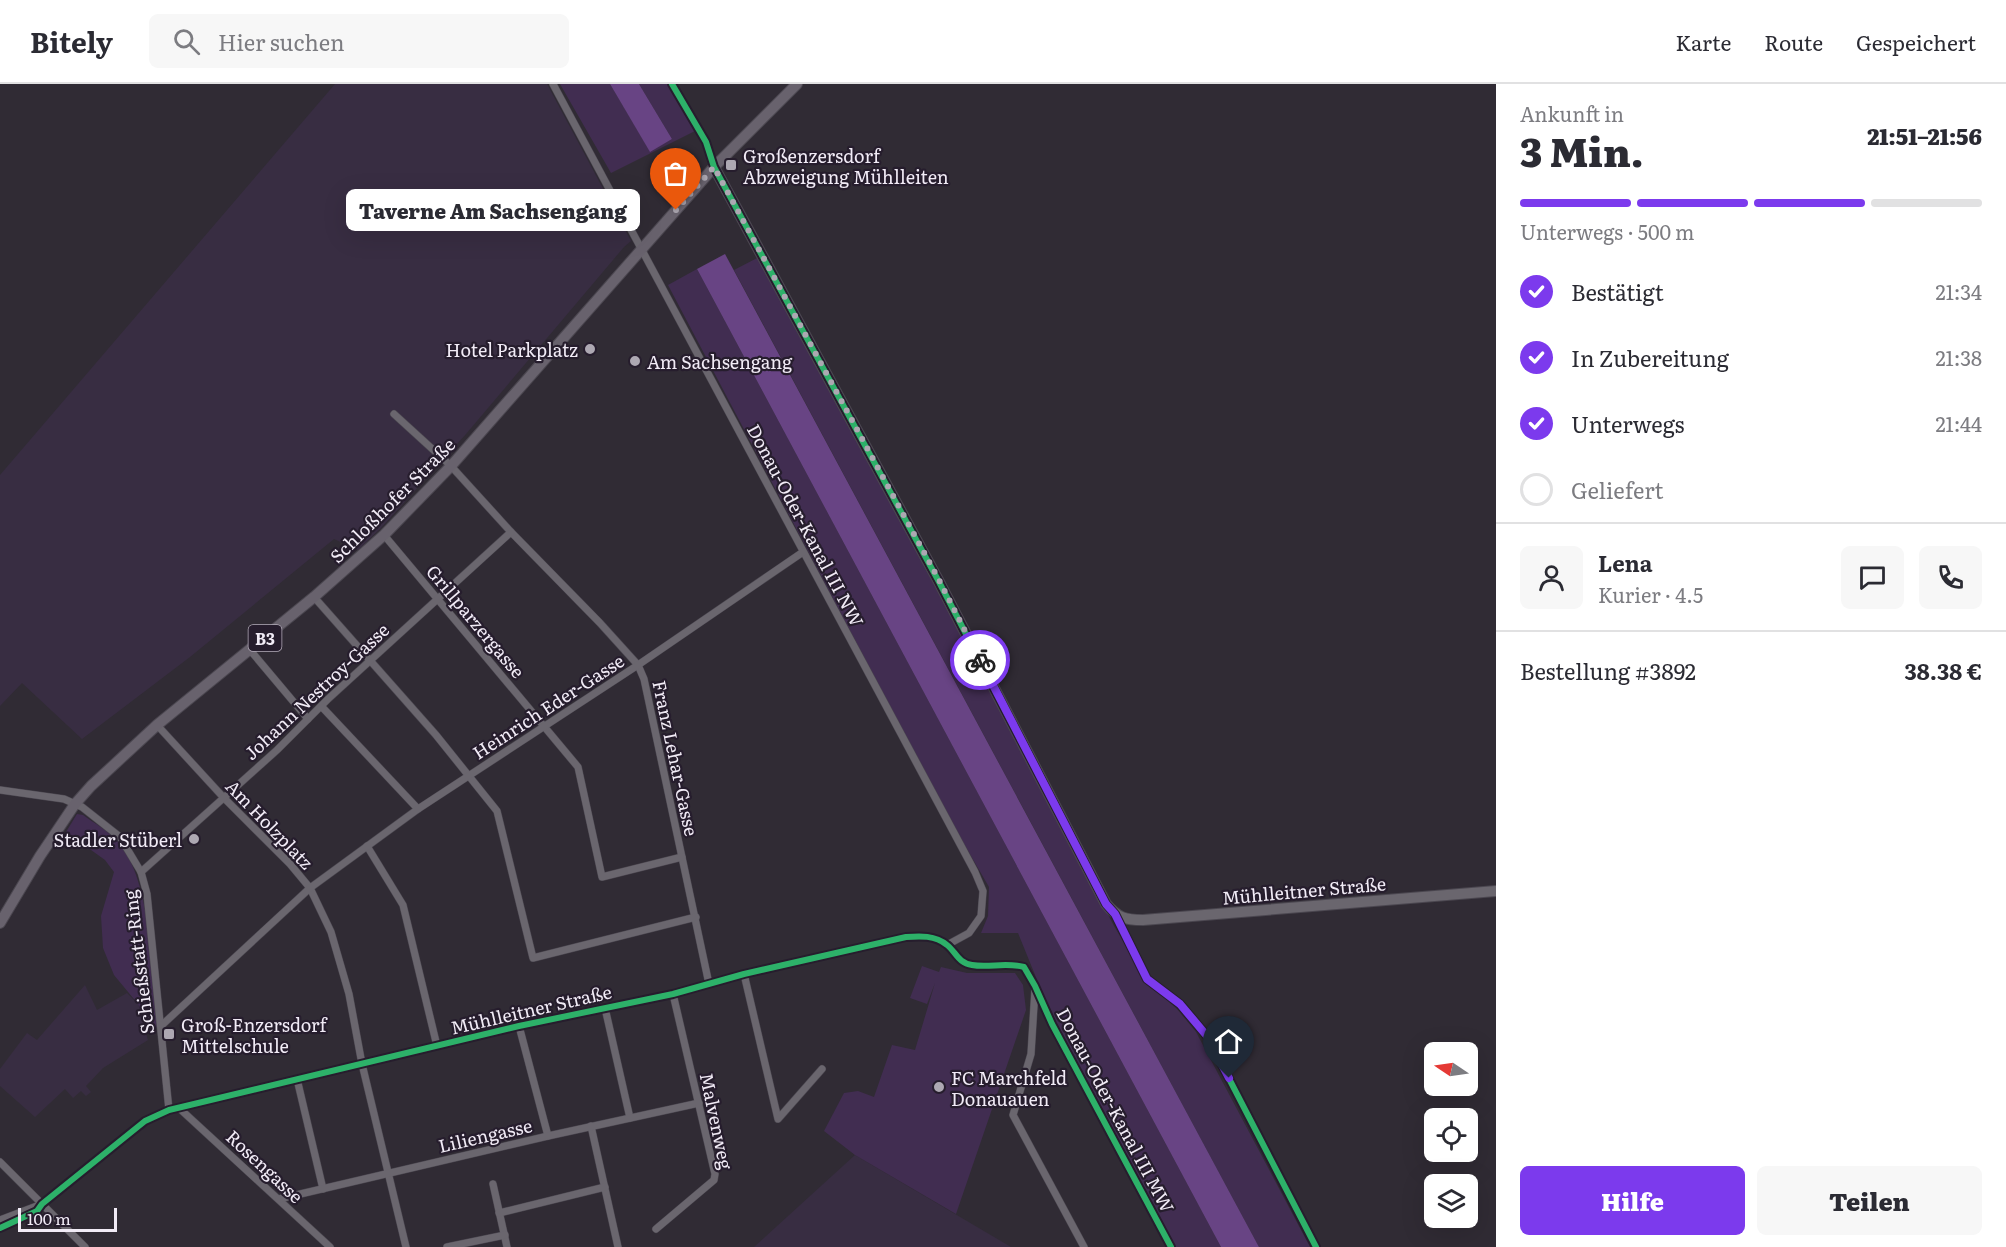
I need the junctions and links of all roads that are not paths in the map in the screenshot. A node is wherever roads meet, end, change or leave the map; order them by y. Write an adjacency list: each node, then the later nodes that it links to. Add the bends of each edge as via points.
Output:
1 (553, 84): 5 (street, Donau-Oder-Kanal III NW)
2 (672, 84): 4 (street, via 706,142)
3 (797, 84): 4 (main road, Schloßhofer Straße / B3)
4 (714, 167): 5 (main road, Schloßhofer Straße / B3); 30 (street, via 939,580 1106,904)
5 (642, 247): 7 (main road, Schloßhofer Straße / B3); 10 (street, Donau-Oder-Kanal III NW)
6 (394, 414): 7 (street, Franz Lehar-Gasse)
7 (451, 466): 8 (street, Franz Lehar-Gasse); 9 (main road, Schloßhofer Straße / B3)
8 (511, 532): 12 (street, Johann Nestroy-Gasse); 15 (street, Franz Lehar-Gasse)
9 (384, 535): 11 (main road, Schloßhofer Straße / B3); 12 (street, Grillparzergasse)
10 (803, 552): 15 (street, Heinrich Eder-Gasse); 33 (street, Donau-Oder-Kanal III NW, via 983,891 981,916 969,933)
11 (314, 597): 13 (main road, Schloßhofer Straße / B3); 14 (street)
12 (438, 600): 14 (street, Johann Nestroy-Gasse); 19 (street, Grillparzergasse)
13 (250, 650): 17 (street); 18 (main road, Schloßhofer Straße / B3)
14 (369, 661): 16 (street, Johann Nestroy-Gasse); 20 (street)
15 (638, 665): 19 (street, Heinrich Eder-Gasse); 26 (street, Franz Lehar-Gasse)
16 (322, 707): 17 (street, Johann Nestroy-Gasse); 24 (street)
17 (308, 719): 22 (street, Johann Nestroy-Gasse)
18 (157, 726): 22 (street, Am Holzplatz); 23 (main road, Schloßhofer Straße / B3)
19 (545, 726): 20 (street, Heinrich Eder-Gasse); 26 (street, Grillparzergasse, via 578,767 602,877)
20 (471, 776): 24 (street, Heinrich Eder-Gasse); 31 (street, via 497,811 533,958)
21 (0, 790): 23 (street)
22 (224, 798): 27 (street, Johann Nestroy-Gasse); 28 (street, Am Holzplatz)
23 (75, 804): 27 (street, Schießstatt-Ring, via 120,837); 32 (main road, Schloßhofer Straße / B3)
24 (418, 809): 25 (street, Heinrich Eder-Gasse)
25 (368, 846): 28 (street, Heinrich Eder-Gasse); 41 (street, via 403,905)
26 (682, 856): 31 (street, Franz Lehar-Gasse)
27 (141, 872): 39 (street, Schießstatt-Ring)
28 (310, 888): 39 (street, Heinrich Eder-Gasse); 42 (street, Am Holzplatz, via 331,932 349,994)
29 (1496, 891): 30 (street, Mühlleitner Straße, via 1143,920 1128,920)
30 (1115, 914): 71 (street, via 1147,979 1180,1004 1207,1036)
31 (696, 917): 35 (street, Franz Lehar-Gasse)
32 (0, 923)
33 (947, 945): 34 (street, Mühlleitner Straße, via 928,936 906,937); 36 (street, Mühlleitner Straße, via 958,959 971,965 1024,967)
34 (744, 974): 35 (street, Mühlleitner Straße); 43 (street, via 778,1119)
35 (709, 984): 37 (street, Mühlleitner Straße)
36 (1035, 986): 69 (street, via 1031,1054 1013,1115); 70 (street, Donau-Oder-Kanal III MW)
37 (673, 994): 38 (street, Mühlleitner Straße); 45 (street, Malvenweg)
38 (605, 1008): 40 (street, Mühlleitner Straße); 48 (street)
39 (162, 1025): 47 (street, Schießstatt-Ring)
40 (519, 1026): 41 (street, Mühlleitner Straße); 50 (street)
41 (437, 1046): 42 (street, Mühlleitner Straße)
42 (362, 1064): 44 (street, Mühlleitner Straße); 52 (street, Am Holzplatz)
43 (822, 1069)
44 (297, 1079): 46 (street, Mühlleitner Straße); 55 (street)
45 (699, 1103): 48 (street, Liliengasse); 61 (street, Malvenweg, via 714,1180)
46 (179, 1108): 47 (street, Mühlleitner Straße); 56 (street, Rosengasse)
47 (169, 1110): 57 (street, Mühlleitner Straße, via 145,1121)
48 (630, 1118): 49 (street, Liliengasse)
49 (591, 1126): 50 (street, Liliengasse); 54 (street)
50 (548, 1136): 52 (street, Liliengasse)
51 (0, 1162): 57 (street)
52 (390, 1173): 55 (street, Liliengasse); 65 (street, Am Holzplatz)
53 (493, 1184): 58 (street)
54 (605, 1187): 58 (street); 68 (street)
55 (323, 1189): 56 (street, Liliengasse)
56 (279, 1200): 64 (street, Rosengasse)
57 (42, 1204): 59 (street); 60 (street, via 37,1211); 63 (street)
58 (499, 1213): 62 (street)
59 (0, 1220)
60 (0, 1228)
61 (656, 1229)
62 (505, 1235): 66 (street); 67 (street)
63 (85, 1247)
64 (330, 1247)
65 (406, 1247)
66 (447, 1247)
67 (507, 1247)
68 (618, 1247)
69 (1084, 1247)
70 (1172, 1247)
71 (1316, 1247)

